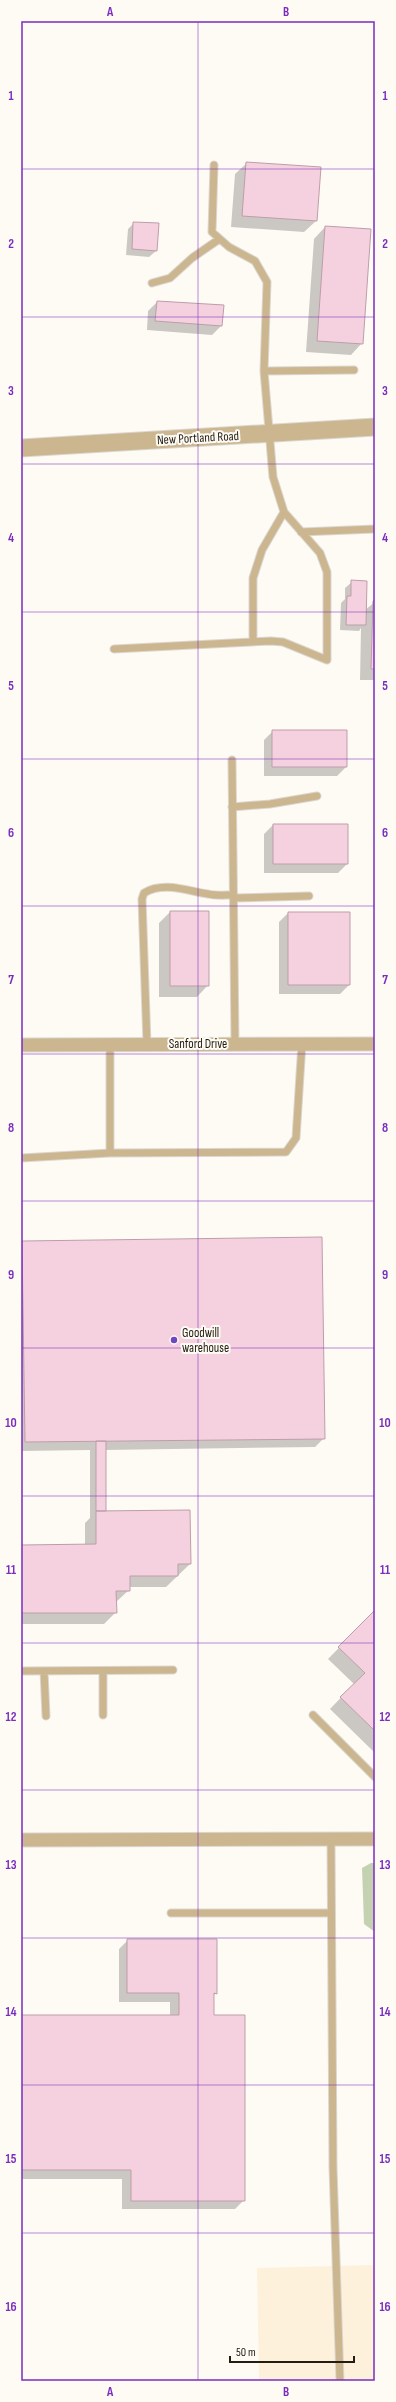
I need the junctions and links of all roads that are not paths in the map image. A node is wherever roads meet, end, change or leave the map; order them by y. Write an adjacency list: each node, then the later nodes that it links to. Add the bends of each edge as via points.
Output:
1 (214, 165): 2 (lane, via 211,225 212,232)
2 (218, 240): 3 (lane, via 192,258 170,278); 5 (lane, via 255,261 267,282)
3 (152, 283)
4 (354, 370): 5 (lane)
5 (264, 371): 7 (lane)
6 (375, 427): 7 (street, New Portland Road)
7 (268, 434): 8 (street, New Portland Road); 9 (lane, via 273,477)
8 (21, 448)
9 (284, 512): 11 (lane); 12 (lane, via 262,550 252,578)
10 (375, 529): 11 (lane)
11 (301, 532): 12 (lane, via 320,553 327,572 327,660 283,642)
12 (253, 642): 13 (lane)
13 (114, 649)
14 (232, 760): 16 (lane)
15 (317, 796): 16 (lane)
16 (232, 807): 17 (lane)
17 (233, 896): 18 (lane); 19 (lane); 22 (lane, via 160,888 144,893 142,899)
18 (309, 896)
19 (235, 1043): 20 (street, Sanford Drive); 22 (street, Sanford Drive)
20 (302, 1043): 23 (street, Sanford Drive); 25 (lane, via 296,1138 286,1152)
21 (110, 1044): 22 (street, Sanford Drive); 24 (street, Sanford Drive); 25 (lane)
22 (147, 1044)
23 (375, 1044)
24 (21, 1045)
25 (110, 1153): 26 (lane)
26 (21, 1158)
27 (173, 1670): 30 (lane)
28 (21, 1671): 29 (lane)
29 (44, 1671): 30 (lane); 33 (lane)
30 (103, 1671): 31 (lane)
31 (103, 1715)
32 (313, 1715): 34 (lane)
33 (46, 1716)
34 (375, 1777)
35 (332, 1839): 36 (street); 37 (street); 39 (lane)
36 (375, 1839)
37 (21, 1840)
38 (171, 1913): 39 (lane)
39 (331, 1913): 40 (lane, via 333,2162)
40 (340, 2381)

